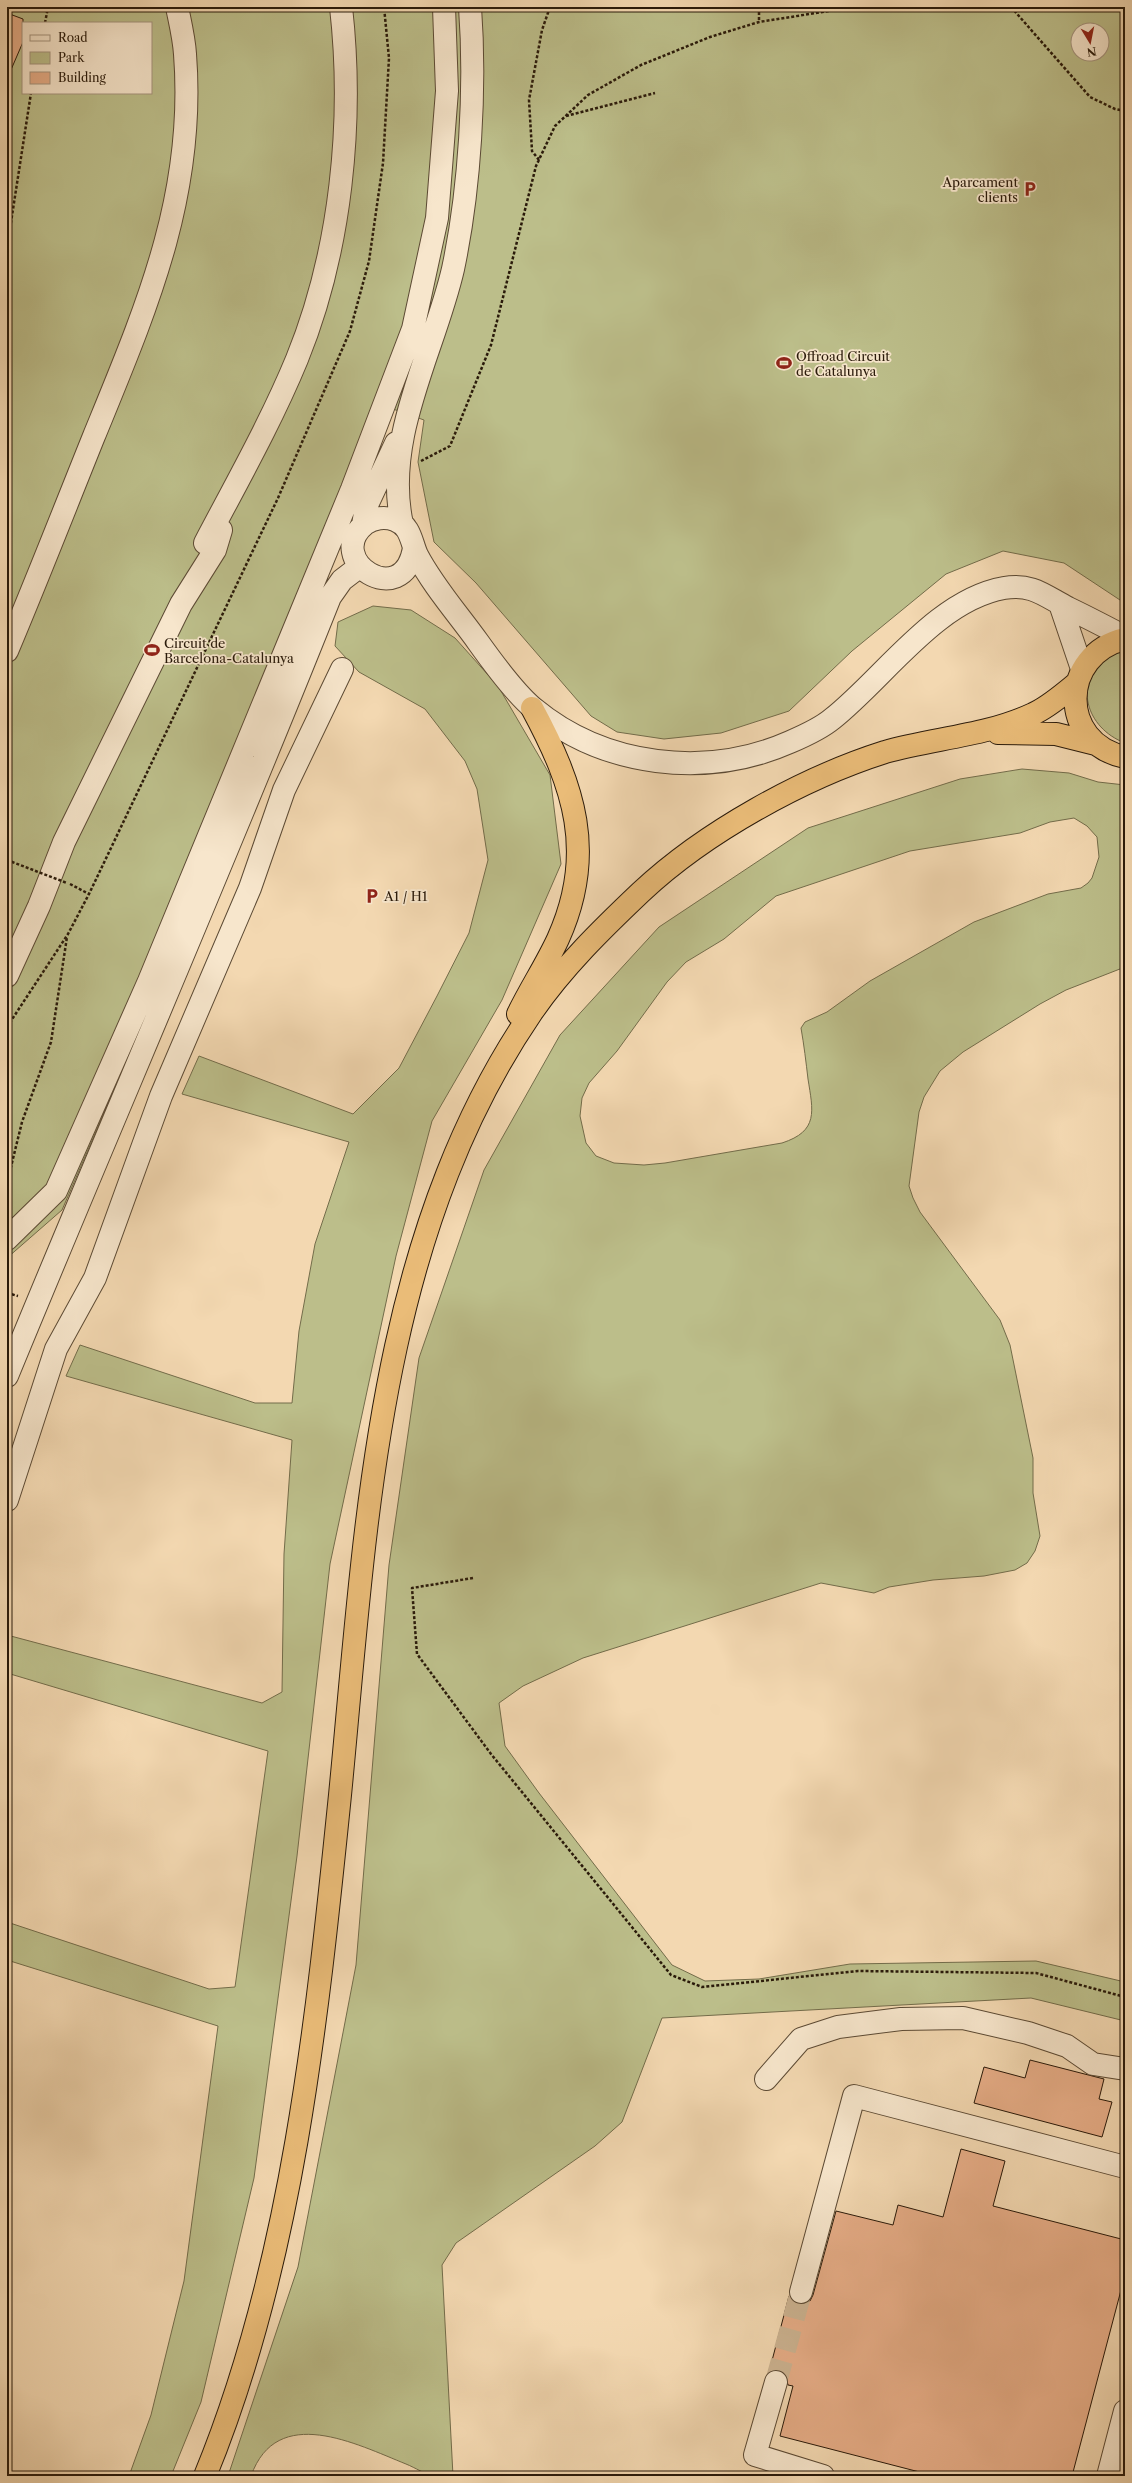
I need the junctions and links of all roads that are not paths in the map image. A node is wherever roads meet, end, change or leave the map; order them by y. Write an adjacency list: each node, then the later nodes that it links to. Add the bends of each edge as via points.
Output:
1 (177, 7): 16 (street, via 185,52 187,94 185,146 171,227 129,351)
2 (341, 7): 6 (street, via 347,91 333,183 324,271 297,358)
3 (444, 7): 27 (street, via 447,91 437,218 413,329 352,489 150,981 63,1177 56,1191)
4 (470, 7): 5 (street, via 472,94 467,166 453,268)
5 (406, 422): 7 (street, via 397,483 397,500); 8 (street, via 366,507)
6 (226, 503): 9 (street); 25 (street, via 216,550 181,604 64,842 39,906)
7 (402, 524): 8 (street, via 395,520 378,518); 10 (street, via 408,531)
8 (363, 525): 11 (street, via 354,541 355,559)
9 (205, 543)
10 (414, 548): 12 (street, via 408,567); 14 (street, via 428,574)
11 (359, 567): 12 (street, via 374,577 383,578); 23 (street, via 342,580 330,597)
12 (400, 573): 14 (street, via 416,578)
13 (1060, 604): 15 (street); 18 (street); 19 (street, via 1037,590 1021,587 1002,588 960,604 895,658 861,695 829,722 802,737 750,757 712,763 670,763 635,758 590,742)
14 (455, 609): 19 (street, via 484,650)
15 (1125, 638): 18 (highway, via 1105,646 1092,656)
16 (7, 651)
17 (342, 669): 24 (street)
18 (1080, 676): 20 (highway, via 1038,712 1012,723); 21 (highway, via 1077,712 1084,730)
19 (532, 708): 26 (highway, via 553,746 572,803 579,837 578,871 558,938 505,1041)
20 (975, 733): 21 (highway, via 1056,734); 26 (highway, via 889,751 850,765 757,809 690,852 647,886 571,962 534,1008)
21 (1096, 744): 22 (highway)
22 (1125, 757)
23 (258, 778): 24 (street); 28 (street, via 81,1194)
24 (284, 790): 29 (street, via 250,888 161,1096 95,1278 56,1350)
25 (7, 975)
26 (487, 1084): 37 (highway, via 458,1145 442,1187 413,1278 391,1374 366,1533 320,1978 297,2132 280,2222 246,2361 225,2428)
27 (7, 1239)
28 (7, 1376)
29 (7, 1500)
30 (1125, 2069): 31 (street, via 1093,2064 1067,2046 1028,2033 963,2018 901,2019 838,2027 801,2039)
31 (766, 2079)
32 (1125, 2167): 33 (street, via 854,2096)
33 (801, 2292)
34 (776, 2382): 36 (street, via 755,2455)
35 (1125, 2411): 38 (street)
36 (816, 2475)
37 (206, 2476)
38 (1108, 2476)

